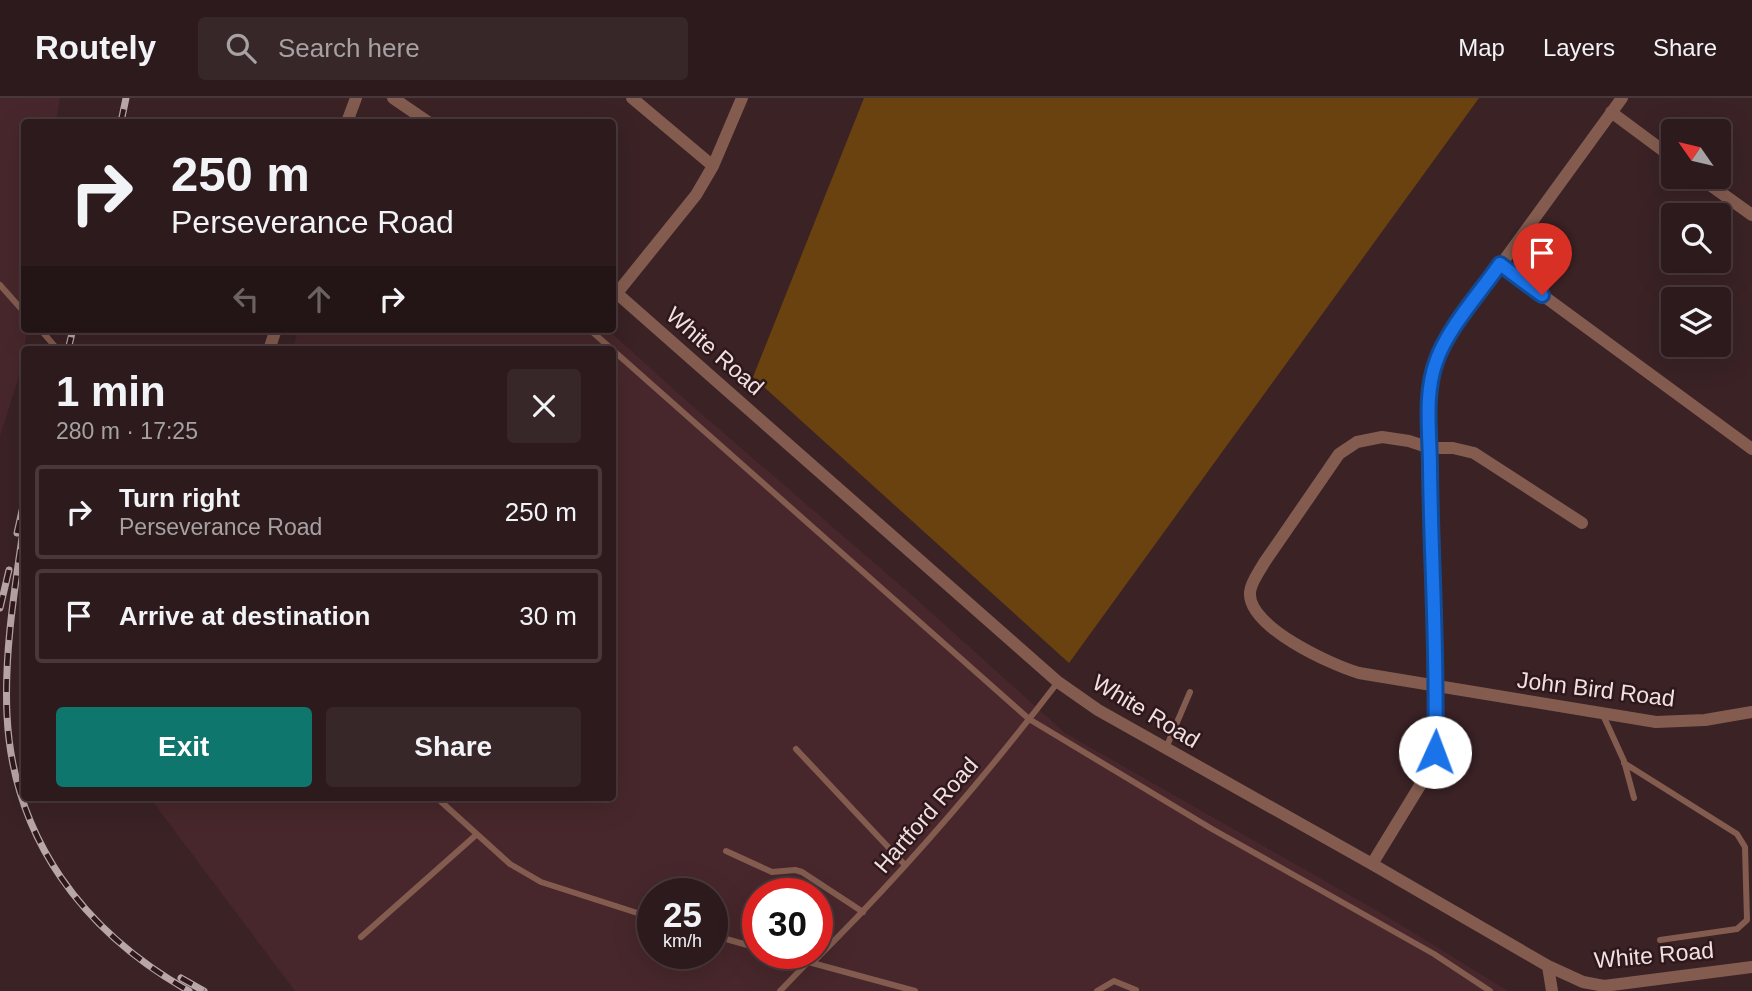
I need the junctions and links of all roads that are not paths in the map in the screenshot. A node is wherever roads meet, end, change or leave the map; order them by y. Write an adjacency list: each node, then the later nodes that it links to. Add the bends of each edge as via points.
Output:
1 (356, 98): 7 (street)
2 (393, 98): 8 (street)
3 (632, 98): 10 (street)
4 (742, 98): 10 (street)
5 (1622, 98): 6 (street)
6 (1611, 112): 9 (street); 13 (street)
7 (348, 119)
8 (424, 119)
9 (1661, 149)
10 (713, 166): 15 (street, via 696,195)
11 (1716, 189): 12 (street)
12 (1752, 215)
13 (1500, 264): 21 (street, via 1436,359 1429,384); 22 (street)
14 (0, 285): 17 (lane)
15 (616, 290)
16 (616, 292): 24 (street, White Road)
17 (21, 309)
18 (594, 333): 19 (lane)
19 (608, 346)
20 (616, 353): 29 (lane)
21 (1430, 448): 23 (street, via 1453,448 1483,457); 25 (street); 25 (street, John Bird Road, via 1382,438 1357,442 1339,454 1264,563 1250,592 1259,616 1272,628 1336,666)
22 (1752, 449)
23 (1581, 523)
24 (1058, 682): 29 (lane, Hartford Road); 30 (street, White Road)
25 (1435, 687): 28 (street, John Bird Road); 37 (street, via 1435,752 1427,774)
26 (1190, 692): 30 (lane)
27 (1752, 712): 28 (street, John Bird Road, via 1656,722)
28 (1602, 714): 32 (lane)
29 (1029, 719): 38 (lane, Hartford Road); 53 (lane)
30 (1166, 748): 37 (street, White Road)
31 (796, 749): 38 (lane)
32 (1624, 763): 33 (lane); 42 (lane, via 1737,834 1745,847 1744,925)
33 (1634, 798)
34 (440, 801): 35 (lane)
35 (476, 835): 40 (lane, via 510,864 541,882); 41 (lane)
36 (726, 851): 39 (lane, via 772,872 802,872)
37 (1372, 864): 44 (street, White Road)
38 (905, 865): 39 (lane, Hartford Road)
39 (863, 912): 43 (lane, Hartford Road)
40 (637, 913)
41 (361, 937)
42 (1660, 940)
43 (833, 941)
44 (1548, 966): 48 (street, White Road); 54 (street)
45 (1752, 967): 48 (street, White Road)
46 (804, 969): 50 (lane, Hartford Road)
47 (832, 969): 51 (lane)
48 (1602, 988)
49 (1136, 990): 52 (lane, via 1114,981)
50 (780, 991)
51 (915, 991)
52 (1097, 991)
53 (1490, 991)
54 (1552, 991)

